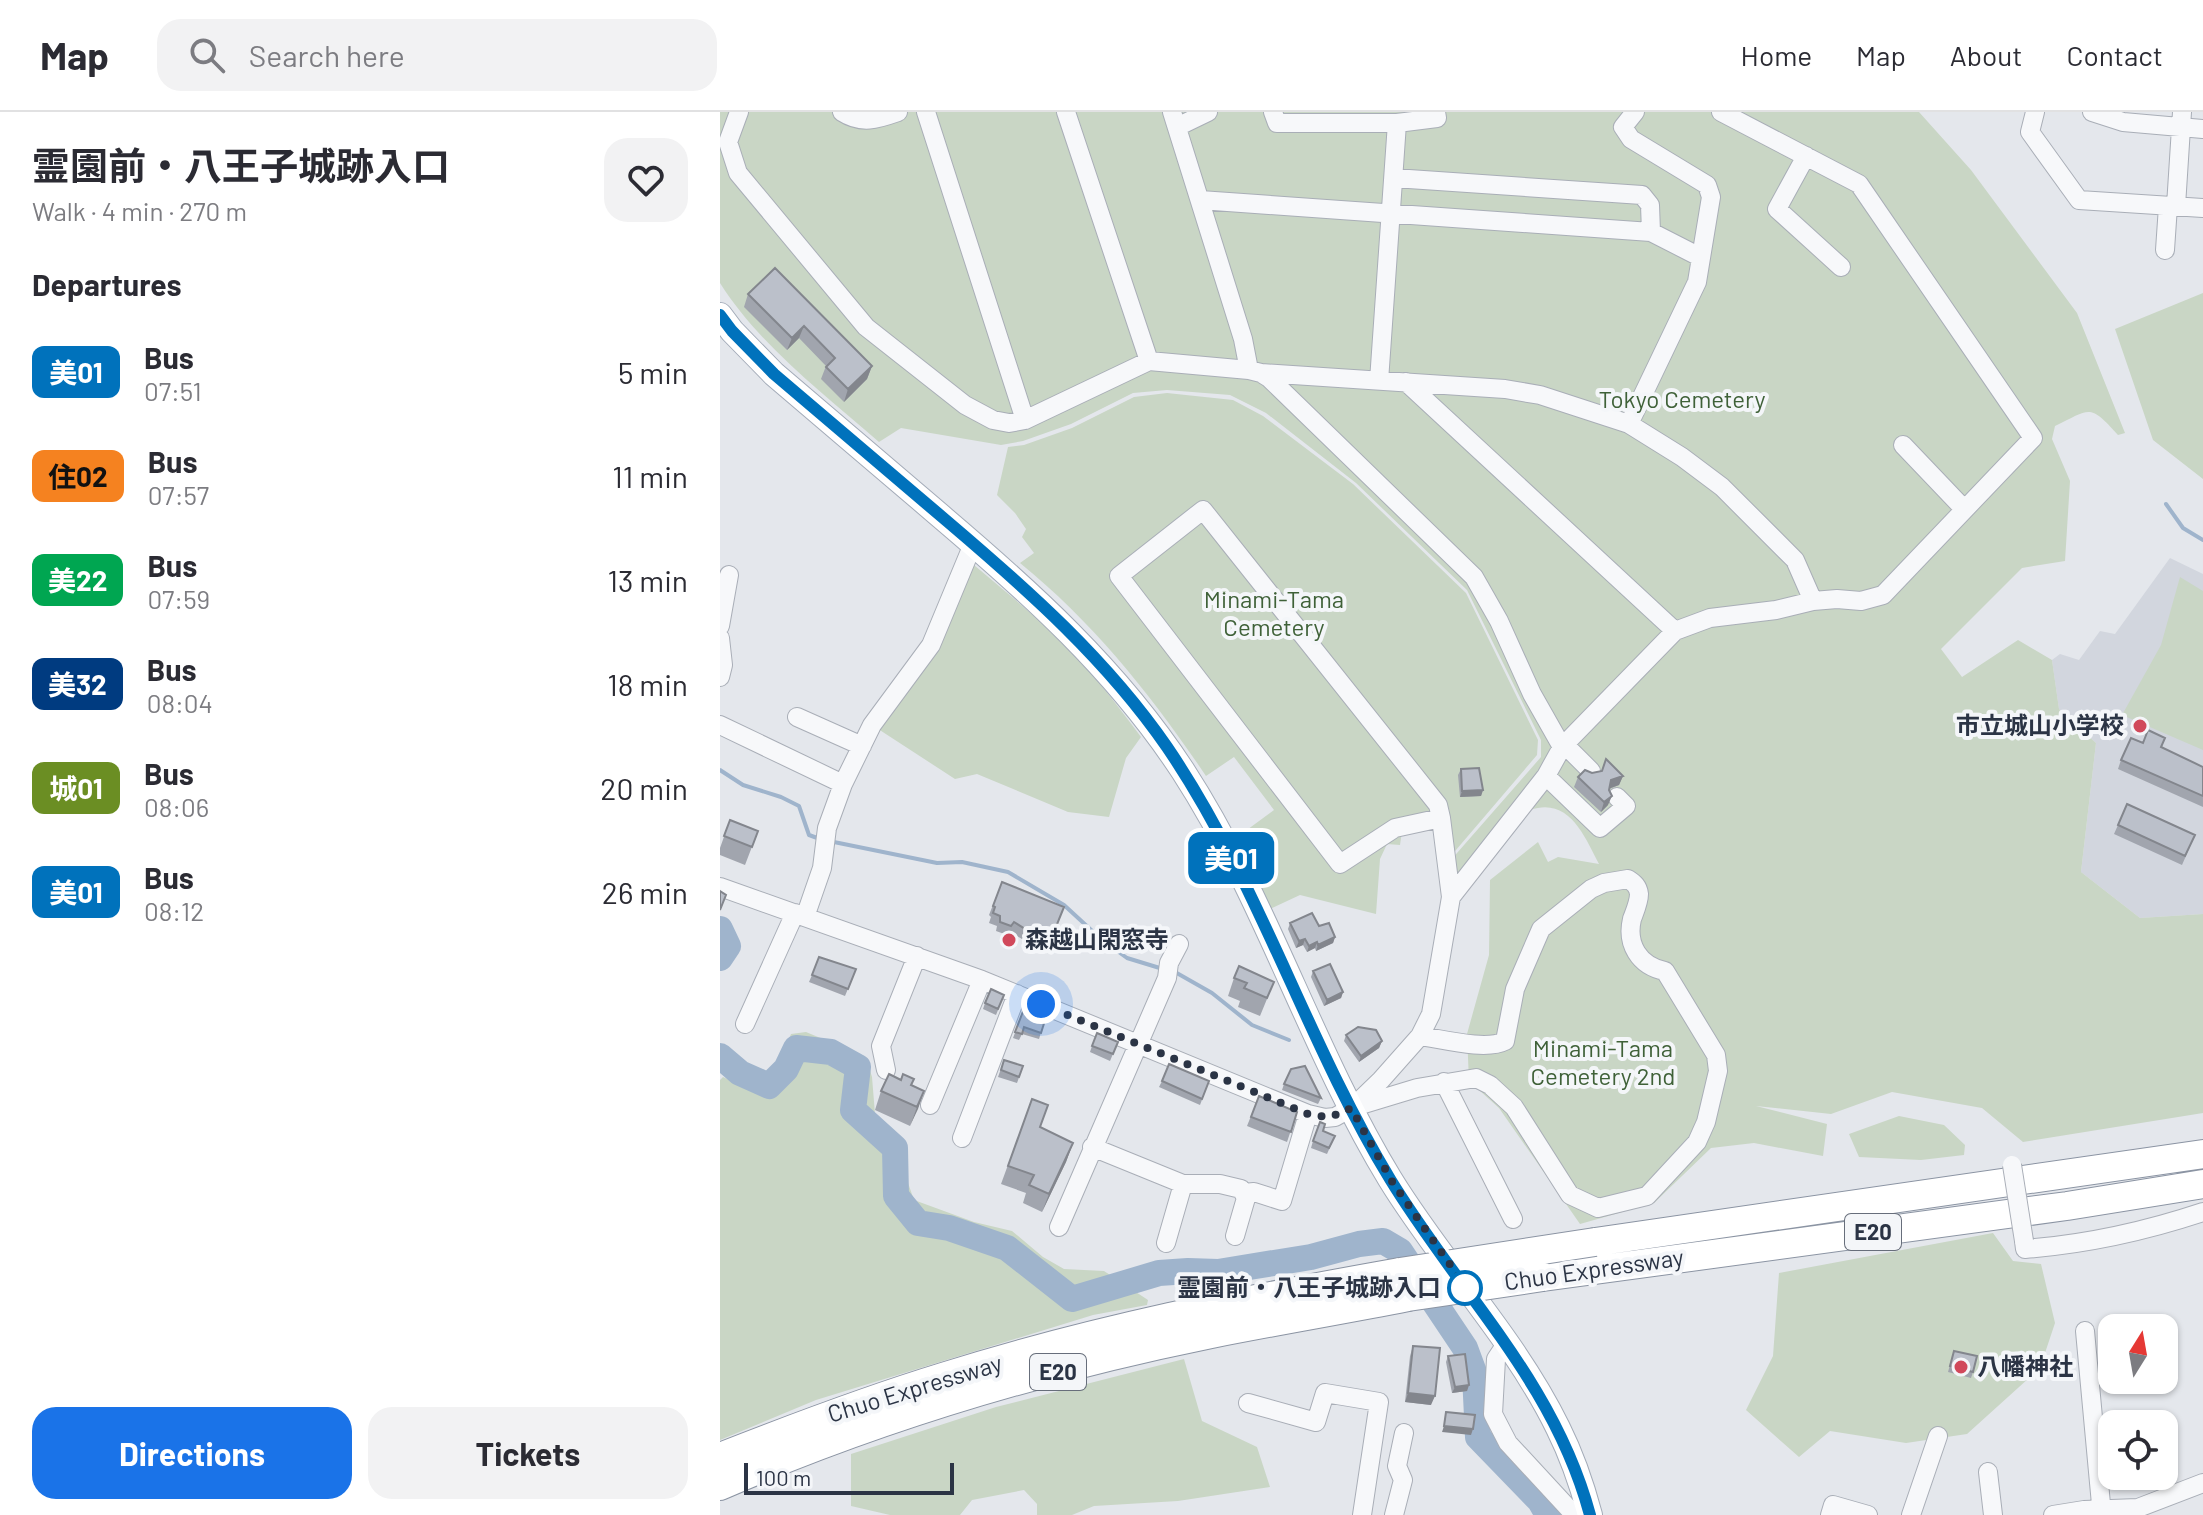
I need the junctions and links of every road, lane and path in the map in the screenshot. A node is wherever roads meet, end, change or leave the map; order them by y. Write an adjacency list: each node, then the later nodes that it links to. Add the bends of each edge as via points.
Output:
1 (739, 112): 17 (street)
2 (842, 112): 3 (street, via 870,121)
3 (898, 112)
4 (926, 112): 34 (street)
5 (1066, 112): 30 (street)
6 (1208, 112): 13 (street)
7 (1273, 112): 15 (street, via 1277,123)
8 (1436, 112): 15 (street, via 1437,118)
9 (1635, 112): 27 (street, via 1623,127 1631,139 1711,192)
10 (1721, 112): 18 (street)
11 (2035, 112): 22 (street, via 2030,132 2079,200)
12 (2092, 112): 14 (street, via 2123,122)
13 (1175, 120): 21 (street)
14 (2182, 120): 16 (street); 22 (street)
15 (1397, 123): 20 (street)
16 (2203, 129)
17 (724, 150): 19 (street)
18 (1806, 156): 28 (street, via 1777,209); 37 (street, via 1859,184 2033,438)
19 (729, 175): 34 (street, via 876,337 965,405 993,420)
20 (1394, 178): 24 (street); 25 (street, via 1642,195 1650,205)
21 (1200, 200): 24 (street); 31 (street)
22 (2172, 206): 23 (street); 26 (street)
23 (2203, 208)
24 (1392, 213): 25 (street); 32 (street)
25 (1651, 232): 27 (street)
26 (2165, 250)
27 (1700, 257): 35 (street, via 1697,282)
28 (1841, 267)
29 (720, 315): 38 (main road, via 774,374)
30 (1149, 361): 31 (street); 34 (street)
31 (1255, 371): 32 (street); 48 (street, via 1284,392 1474,577)
32 (1379, 381): 33 (street)
33 (1406, 382): 35 (street, via 1540,395); 42 (street)
34 (1025, 420)
35 (1629, 424): 40 (street, via 1722,487 1795,560)
36 (1903, 445): 37 (street)
37 (1964, 509): 40 (street, via 1883,595 1861,601)
38 (973, 544): 47 (street, via 931,645); 67 (main road, via 1081,643 1166,745 1224,842)
39 (729, 575): 41 (street)
40 (1813, 601): 42 (street, via 1710,618)
41 (720, 626)
42 (1675, 631): 48 (street)
43 (720, 638): 44 (street)
44 (720, 677)
45 (797, 717): 47 (street)
46 (720, 725): 51 (street)
47 (865, 739): 51 (street)
48 (1564, 746): 49 (street); 50 (street)
49 (1591, 771)
50 (1546, 776): 52 (street, via 1600,828 1626,806); 55 (street)
51 (843, 784): 56 (street, via 822,868)
52 (1617, 797)
53 (1441, 818): 53 (street, via 1431,793 1203,510 1119,576 1340,864 1395,828); 55 (street)
54 (720, 887): 56 (street)
55 (1451, 897): 62 (street, via 1431,1014)
56 (800, 915): 58 (street); 61 (street)
57 (1179, 944): 63 (street)
58 (917, 956): 59 (street); 64 (street, via 881,1046)
59 (982, 980): 60 (street); 66 (street)
60 (1017, 994): 63 (street); 69 (street)
61 (745, 1024)
62 (1420, 1036): 65 (street, via 1477,1044 1505,1041 1515,989 1541,929 1591,889 1622,878 1635,883 1639,896 1632,944 1647,965 1665,971 1716,1055 1718,1071 1697,1142 1647,1196 1598,1208 1570,1195 1514,1107 1490,1085 1476,1078); 67 (street)
63 (1137, 1043): 68 (street); 70 (street)
64 (886, 1070)
65 (1444, 1082): 67 (street); 77 (street)
66 (930, 1105)
67 (1351, 1108): 68 (street, via 1335,1117); 83 (main road, via 1393,1183)
68 (1308, 1114): 75 (street, via 1282,1201)
69 (962, 1138)
70 (1092, 1147): 73 (street); 78 (street)
71 (2203, 1154): 81 (highway, Chuo Expressway / E20, bridge, via 1595,1242)
72 (2012, 1161): 76 (street, bridge, via 2025,1249 2147,1231)
73 (1183, 1184): 75 (street, via 1220,1184); 80 (street)
74 (2203, 1184): 81 (highway, Chuo Expressway / E20, bridge, via 1543,1277)
75 (1244, 1193): 79 (street)
76 (2203, 1212)
77 (1513, 1219)
78 (1059, 1227)
79 (1235, 1236)
80 (1166, 1243)
81 (1404, 1285): 88 (highway, Chuo Expressway / E20, via 1203,1310 1096,1335 960,1372); 91 (highway, Chuo Expressway / E20, via 923,1410)
82 (2085, 1331): 85 (street)
83 (1506, 1344): 96 (street, via 1496,1359 1493,1414 1508,1443 1570,1510); 97 (main road, via 1557,1426)
84 (1248, 1403): 94 (street, via 1316,1422 1325,1393 1379,1402)
85 (2098, 1410)
86 (1404, 1433): 95 (street, via 1397,1466 1403,1480)
87 (1938, 1436): 100 (street)
88 (720, 1457)
89 (1988, 1472): 101 (street)
90 (2203, 1483): 93 (street, via 2138,1508)
91 (720, 1486)
92 (2103, 1490): 93 (street)
93 (2102, 1512): 102 (street)
94 (1363, 1515)
95 (1394, 1515)
96 (1583, 1515)
97 (1590, 1515)
98 (1830, 1515): 99 (street, via 1833,1505)
99 (1868, 1515)
100 (1911, 1515)
101 (1993, 1515)
102 (2053, 1515)

